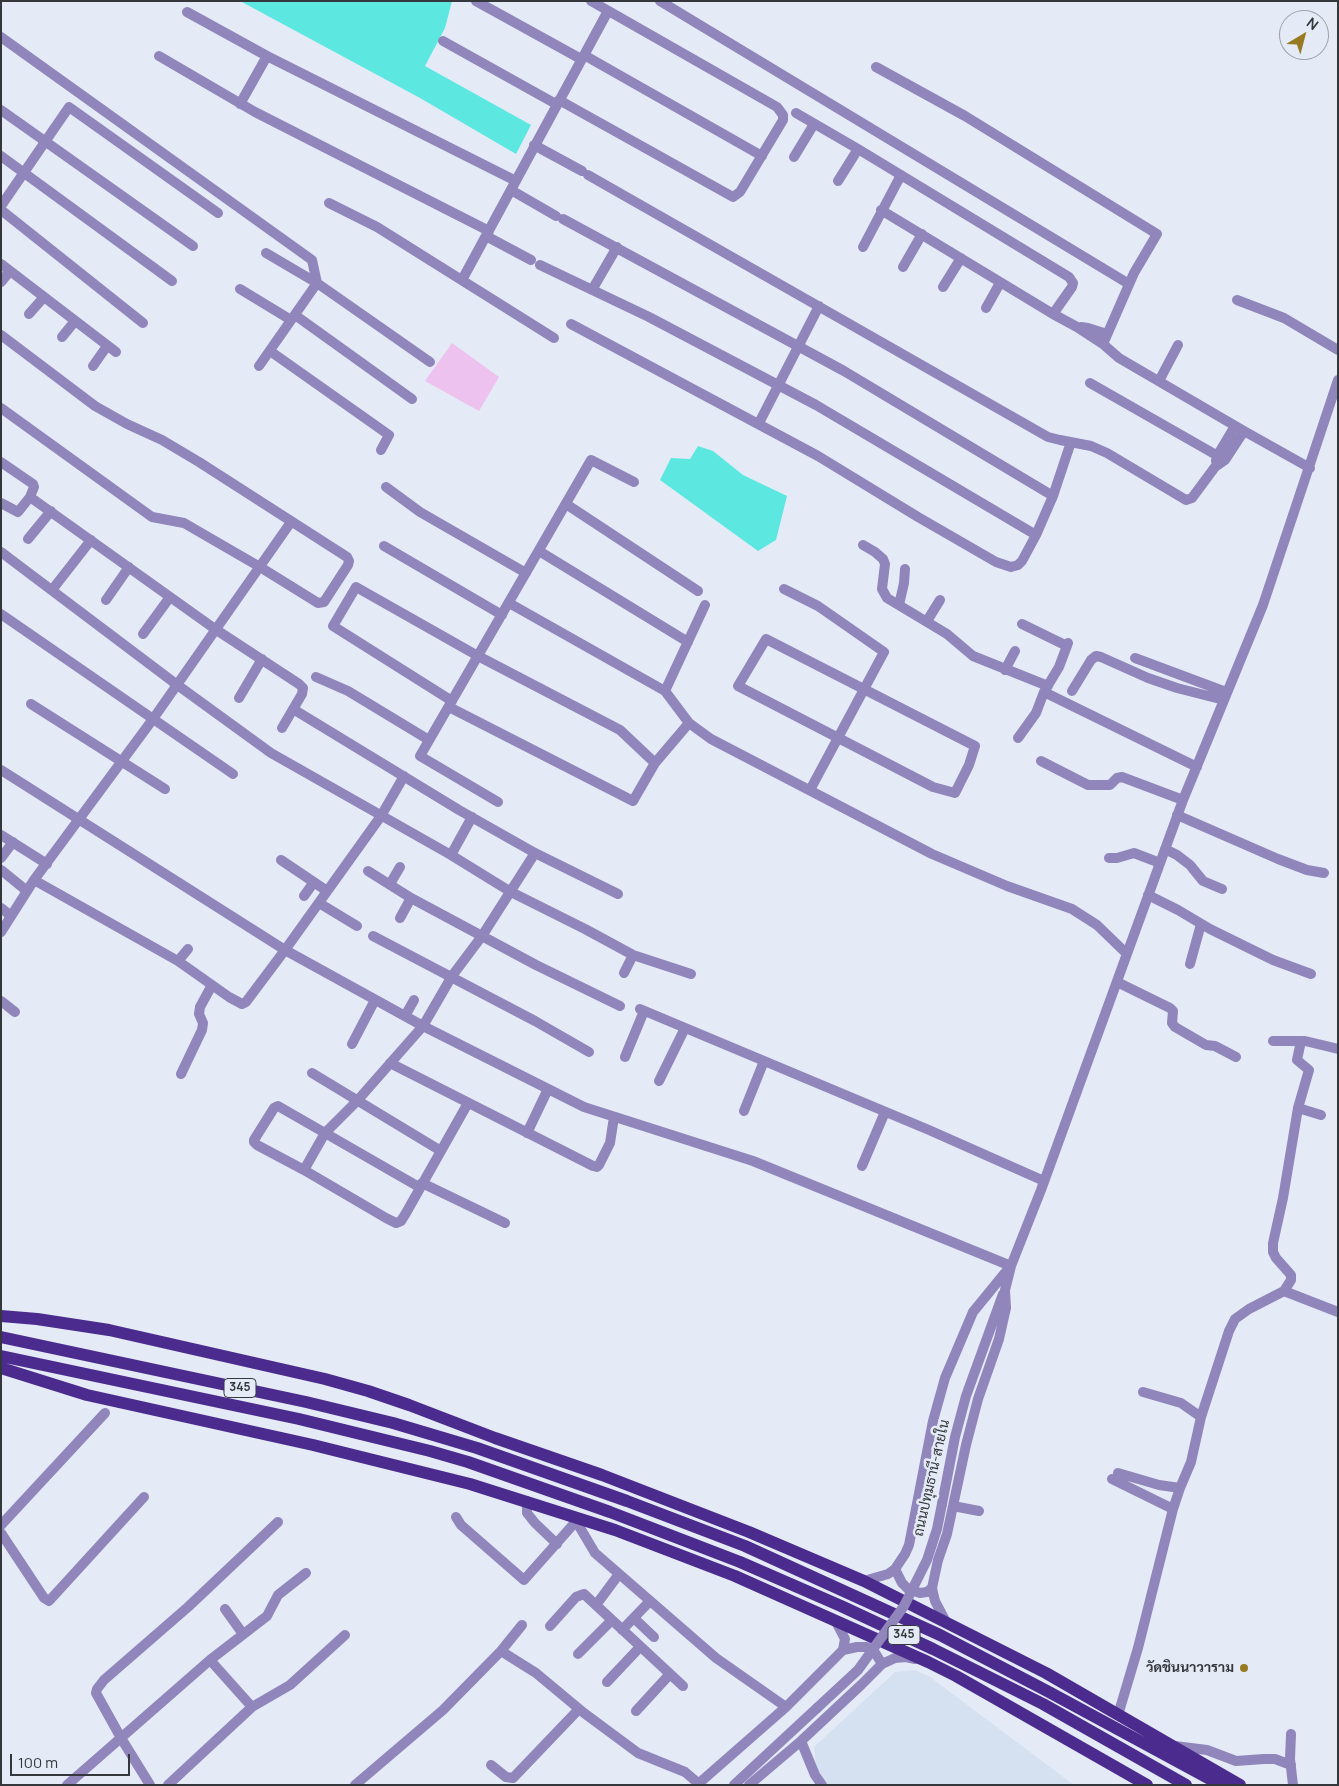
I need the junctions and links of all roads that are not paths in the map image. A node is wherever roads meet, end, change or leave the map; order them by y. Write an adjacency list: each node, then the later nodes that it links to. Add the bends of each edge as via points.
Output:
1 (476, 1): 10 (street)
2 (592, 1): 4 (street)
3 (660, 1): 46 (street)
4 (608, 11): 10 (street); 21 (street, via 781,110 782,120)
5 (187, 12): 9 (street)
6 (1, 37): 44 (street, via 312,260)
7 (443, 41): 12 (street)
8 (159, 56): 13 (street)
9 (267, 56): 13 (street); 26 (street)
10 (582, 57): 12 (street); 21 (street)
11 (876, 67): 46 (street, via 964,116 1158,234)
12 (557, 102): 18 (street); 21 (street, via 730,196 740,192)
13 (240, 104): 31 (street)
14 (1, 110): 17 (street)
15 (796, 113): 16 (street)
16 (814, 124): 19 (street); 22 (street)
17 (46, 140): 23 (street); 30 (street, via 69,107); 33 (street)
18 (534, 145): 26 (street); 52 (street)
19 (858, 149): 24 (street); 25 (street)
20 (1, 156): 23 (street)
21 (762, 156)
22 (794, 157)
23 (24, 173): 28 (street); 42 (street)
24 (901, 176): 29 (street); 55 (street, via 1071,279 1072,287)
25 (838, 181)
26 (514, 185): 31 (street); 34 (street, via 560,217)
27 (329, 202): 41 (street, via 377,227)
28 (1, 208): 58 (street)
29 (881, 210): 32 (street); 35 (street)
30 (218, 212)
31 (488, 234): 41 (street); 49 (street)
32 (922, 234): 37 (street); 39 (street)
33 (193, 246)
34 (617, 247): 49 (street); 66 (street)
35 (863, 247)
36 (266, 253): 44 (street)
37 (961, 258): 45 (street); 47 (street)
38 (1, 264): 40 (street)
39 (903, 267)
40 (10, 271): 43 (street); 50 (street)
41 (462, 280): 62 (street)
42 (172, 281)
43 (1, 282)
44 (317, 283): 56 (street); 70 (street)
45 (1000, 283): 53 (street); 55 (street)
46 (1129, 284): 63 (street)
47 (943, 287)
48 (240, 289): 56 (street)
49 (592, 290): 76 (street)
50 (44, 297): 54 (street); 57 (street)
51 (1237, 300): 67 (street, via 1284,318)
52 (819, 306): 66 (street); 81 (street, via 1048,437)
53 (986, 308)
54 (29, 314)
55 (1054, 314): 63 (street)
56 (293, 317): 68 (street); 77 (street)
57 (75, 321): 61 (street); 65 (street)
58 (143, 323)
59 (571, 324): 79 (street)
60 (1, 335): 93 (street, via 95,406 169,444)
61 (62, 337)
62 (554, 338)
63 (1105, 339): 74 (street, via 1119,358)
64 (1178, 345): 74 (street)
65 (107, 346): 69 (street); 71 (street)
66 (798, 347): 76 (street); 88 (street)
67 (1338, 350)
68 (270, 351): 72 (street); 82 (street, via 389,435)
69 (116, 352)
70 (430, 362)
71 (92, 366)
72 (260, 366)
73 (1338, 380): 85 (street)
74 (1159, 381): 80 (street)
75 (1090, 383): 83 (street)
76 (778, 385): 79 (street); 94 (street)
77 (412, 399)
78 (1, 408): 102 (street, via 152,517 184,523)
79 (759, 423): 94 (street, via 1004,565 1018,565)
80 (1239, 428): 83 (street); 85 (street)
81 (1071, 442): 83 (street, via 1107,453 1186,500 1194,496); 88 (street)
82 (381, 450)
83 (1221, 458)
84 (1, 462): 89 (street, via 33,484)
85 (1310, 468): 132 (street, via 1263,605)
86 (634, 482): 91 (street, via 591,460)
87 (386, 487): 104 (street, via 420,512)
88 (1053, 496): 94 (street)
89 (30, 497): 90 (street, via 18,512); 92 (street)
90 (1, 503)
91 (566, 504): 99 (street); 107 (street)
92 (51, 511): 95 (street); 96 (street)
93 (292, 522): 102 (street); 102 (street, via 349,561 324,602 318,603)
94 (1036, 535)
95 (28, 539)
96 (91, 540): 101 (street); 106 (street)
97 (863, 545): 113 (street, via 883,559 882,589)
98 (384, 546): 115 (street)
99 (539, 551): 104 (street); 120 (street)
100 (1, 552): 106 (street)
101 (129, 567): 108 (street); 109 (street)
102 (260, 567): 118 (street)
103 (904, 569): 113 (street)
104 (526, 573): 111 (street)
105 (784, 589): 129 (street, via 818,606 884,652)
106 (52, 590): 127 (street)
107 (698, 590)
108 (170, 597): 118 (street); 119 (street)
109 (106, 600)
110 (940, 600): 116 (street)
111 (509, 603): 115 (street); 130 (street)
112 (705, 605): 120 (street)
113 (899, 605): 116 (street)
114 (1, 614): 137 (street)
115 (502, 614): 122 (street)
116 (927, 622): 125 (street, via 973,656)
117 (1022, 624): 128 (street, via 1067,645)
118 (216, 629): 124 (street); 127 (street)
119 (143, 634)
120 (688, 642): 130 (street)
121 (1015, 651): 125 (street)
122 (478, 656): 135 (street); 135 (street, via 356,587 333,626); 145 (street, via 620,730)
123 (1135, 658): 132 (street)
124 (262, 659): 133 (street); 136 (street, via 303,688)
125 (1006, 670): 128 (street)
126 (316, 677): 142 (street, via 348,691)
127 (176, 684): 137 (street); 155 (street, via 271,753)
128 (1046, 689): 141 (street, via 1036,713); 146 (street)
129 (864, 690): 140 (street); 140 (street, via 766,639 738,686); 140 (street, via 974,746 970,765 955,793 933,788)
130 (665, 691): 138 (street)
131 (1072, 691): 132 (street, via 1096,656 1177,688)
132 (1225, 696): 146 (street)
133 (239, 698)
134 (31, 704): 143 (street)
135 (450, 704): 142 (street); 145 (street, via 633,801)
136 (293, 709): 139 (street); 149 (street)
137 (153, 718): 143 (street); 148 (street)
138 (688, 723): 145 (street); 151 (street, via 711,739)
139 (282, 728)
140 (838, 737): 151 (street)
141 (1018, 738)
142 (430, 740): 153 (street, via 420,756)
143 (121, 761): 150 (street); 157 (street)
144 (1041, 761): 152 (street, via 1088,785 1110,785 1122,777)
145 (655, 764)
146 (1197, 767): 152 (street)
147 (1, 770): 157 (street)
148 (233, 774)
149 (404, 776): 155 (street); 156 (street)
150 (165, 789)
151 (810, 790): 194 (street, via 932,854 1072,909 1097,926)
152 (1183, 800): 154 (street)
153 (498, 802)
154 (1177, 815): 160 (street); 171 (street, via 1278,859)
155 (380, 816): 162 (street); 176 (street)
156 (472, 817): 161 (street); 162 (street)
157 (79, 818): 167 (street); 193 (street)
158 (1, 834): 159 (street)
159 (13, 842): 163 (street); 167 (street)
160 (1165, 849): 166 (street); 175 (street, via 1190,865 1203,881)
161 (535, 853): 178 (street); 179 (street)
162 (450, 855): 178 (street)
163 (1, 858)
164 (1109, 858): 166 (street, via 1134,853)
165 (281, 860): 173 (street)
166 (1160, 863): 180 (street)
167 (47, 864): 172 (street)
168 (400, 867): 174 (street)
169 (1, 870): 177 (street)
170 (368, 871): 174 (street)
171 (1324, 873)
172 (34, 880): 177 (street); 196 (street)
173 (314, 882): 176 (street); 181 (street)
174 (390, 884): 182 (street)
175 (1222, 889)
176 (327, 891): 183 (street)
177 (27, 892): 185 (street)
178 (511, 892): 191 (street); 195 (street)
179 (618, 894)
180 (1148, 895): 187 (street); 194 (street)
181 (304, 896)
182 (411, 898): 186 (street); 191 (street)
183 (319, 903): 188 (street); 193 (street)
184 (1, 908): 185 (street)
185 (11, 916): 189 (street)
186 (400, 918)
187 (1201, 924): 197 (street); 200 (street, via 1273,960)
188 (357, 926)
189 (1, 932)
190 (373, 936): 201 (street)
191 (482, 936): 201 (street); 207 (street)
192 (188, 949): 196 (street)
193 (285, 950): 203 (street, via 242,1004); 204 (street)
194 (1127, 954): 202 (street)
195 (633, 955): 198 (street); 199 (street)
196 (178, 961): 203 (street)
197 (1190, 964)
198 (624, 973)
199 (691, 974)
200 (1311, 974)
201 (452, 976): 210 (street); 216 (street)
202 (1117, 982): 218 (street, via 1170,1008 1175,1027); 237 (street)
203 (212, 985): 222 (street, via 200,1006 202,1030)
204 (375, 1000): 209 (street); 214 (street)
205 (414, 1000): 209 (street)
206 (1, 1001): 208 (street)
207 (620, 1006)
208 (15, 1012)
209 (405, 1016): 210 (street)
210 (423, 1026): 220 (street); 224 (street)
211 (685, 1028): 217 (street, via 642,1010); 219 (street); 223 (street)
212 (1273, 1041): 213 (street)
213 (1301, 1041): 215 (street); 227 (street, via 1297,1060 1309,1070)
214 (352, 1044)
215 (1338, 1049)
216 (589, 1052)
217 (624, 1057)
218 (1236, 1057)
219 (764, 1061): 228 (street); 229 (street)
220 (390, 1063): 225 (street); 226 (street)
221 (312, 1073): 225 (street)
222 (181, 1074)
223 (659, 1081)
224 (548, 1089): 231 (street, via 584,1107); 233 (street)
225 (357, 1101): 232 (street); 234 (street)
226 (468, 1103): 233 (street); 234 (street)
227 (1298, 1108): 230 (street); 242 (street, via 1272,1244 1276,1258 1291,1276)
228 (744, 1111)
229 (885, 1112): 235 (street); 237 (street)
230 (1321, 1115)
231 (614, 1117): 233 (street, via 610,1143 597,1167); 240 (street, via 753,1161)
232 (325, 1133): 236 (street); 236 (street, via 278,1106 254,1140 257,1145); 238 (street)
233 (527, 1133)
234 (441, 1151): 238 (street)
235 (862, 1166)
236 (304, 1170): 238 (street, via 396,1222 400,1221)
237 (1044, 1181): 240 (street)
238 (421, 1185): 239 (street)
239 (505, 1223)
240 (1011, 1266): 241 (street); 267 (street, via 973,1312 961,1338 940,1394 909,1545)
241 (1005, 1290): 256 (street, via 1006,1308 999,1338 978,1400); 316 (street, ถนนปทุมธานี-สายใน, bridge, via 966,1396 938,1529 904,1606 858,1670)
242 (1284, 1291): 243 (street); 250 (street, via 1235,1319)
243 (1338, 1312)
244 (1, 1316): 251 (main road, via 109,1330 325,1379 401,1402)
245 (1, 1337): 252 (main road, 345, via 306,1402 427,1432)
246 (1, 1356): 259 (main road, 345, via 299,1419 430,1451)
247 (1, 1368): 255 (main road, via 87,1395 313,1445)
248 (1143, 1392): 250 (street, via 1181,1403)
249 (105, 1413): 263 (street)
250 (1201, 1417): 253 (street, via 1191,1462)
251 (602, 1475): 252 (main road); 270 (main road)
252 (576, 1484): 297 (main road, 345, via 746,1546 940,1635)
253 (1180, 1488): 257 (street); 257 (street, via 1115,1476)
254 (144, 1497): 264 (street, via 49,1601)
255 (526, 1501): 261 (main road); 266 (street, via 527,1513)
256 (953, 1506): 258 (street); 271 (street)
257 (1173, 1509): 303 (street)
258 (979, 1511)
259 (610, 1512): 265 (main road); 298 (main road, 345, via 740,1562 841,1606)
260 (456, 1517): 266 (street, via 524,1580)
261 (579, 1518): 265 (main road); 266 (street); 269 (street, via 595,1553)
262 (278, 1522): 305 (street, via 100,1685 96,1693)
263 (1, 1525)
264 (1, 1534)
265 (642, 1540): 277 (main road)
266 (557, 1544)
267 (895, 1569): 270 (street); 271 (street, via 908,1590 920,1593)
268 (306, 1574): 282 (street, via 278,1594 271,1613)
269 (619, 1574): 272 (street); 273 (street)
270 (864, 1581): 278 (main road)
271 (932, 1588): 278 (street)
272 (650, 1601): 275 (street); 300 (street, via 716,1658)
273 (596, 1605): 276 (street); 280 (street, via 584,1594 576,1597)
274 (225, 1609): 282 (street)
275 (634, 1618): 281 (street); 284 (street)
276 (612, 1620): 281 (street); 289 (street)
277 (835, 1620): 288 (street, via 845,1639); 291 (main road)
278 (946, 1622): 285 (main road)
279 (522, 1624): 287 (street)
280 (550, 1626)
281 (622, 1630): 286 (street)
282 (243, 1634): 290 (street)
283 (345, 1635): 299 (street, via 290,1685)
284 (654, 1637)
285 (976, 1637): 297 (main road); 303 (main road)
286 (640, 1646): 293 (street); 295 (street)
287 (501, 1650): 301 (street, via 536,1673); 315 (street, via 443,1710)
288 (843, 1650): 292 (street, via 867,1647 874,1651); 300 (street)
289 (578, 1654)
290 (210, 1660): 299 (street); 305 (street)
291 (928, 1662): 292 (street, via 906,1657); 294 (main road)
292 (882, 1664): 306 (street)
293 (670, 1674): 296 (street); 302 (street)
294 (956, 1676): 298 (main road); 319 (main road)
295 (607, 1682)
296 (683, 1686)
297 (1049, 1692): 311 (main road, 345)
298 (1043, 1704): 320 (main road, 345)
299 (252, 1707): 314 (street)
300 (786, 1707): 310 (street)
301 (579, 1709): 308 (street, via 513,1778 509,1779); 310 (street, via 638,1753 685,1772)
302 (636, 1711)
303 (1118, 1714): 307 (main road)
304 (1291, 1734): 309 (street)
305 (121, 1738): 312 (street); 313 (street)
306 (801, 1741): 317 (street); 318 (street)
307 (1172, 1746): 309 (street, via 1207,1750 1236,1761 1275,1759); 321 (main road)
308 (491, 1765)
309 (1291, 1766): 322 (street)
310 (698, 1784)
311 (1220, 1784)
312 (67, 1785)
313 (150, 1785)
314 (168, 1785)
315 (354, 1785)
316 (734, 1785)
317 (749, 1785)
318 (822, 1785)
319 (1147, 1785)
320 (1186, 1785)
321 (1240, 1785)
322 (1293, 1785)

